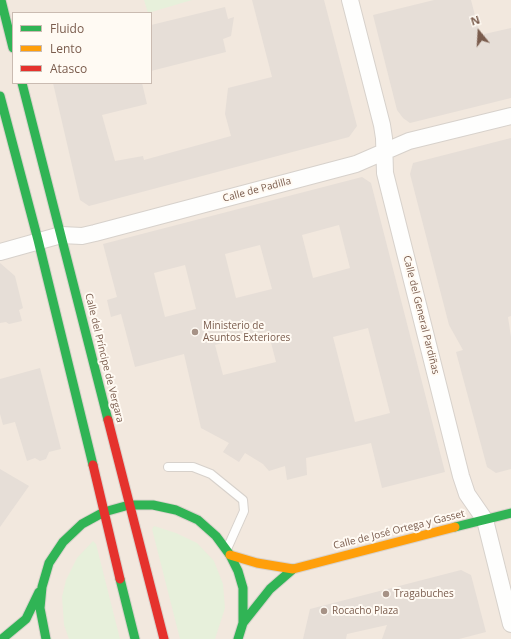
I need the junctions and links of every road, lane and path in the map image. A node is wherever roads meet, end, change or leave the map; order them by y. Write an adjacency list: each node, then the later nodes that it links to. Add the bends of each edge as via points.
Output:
1 (1, 0): 3 (main road)
2 (350, 0): 7 (street, Calle del General Pardiñas, via 382,125)
3 (12, 44)
4 (22, 84): 8 (main road, Calle del Príncipe de Vergara)
5 (0, 96): 9 (main road)
6 (511, 116): 7 (street, Calle de Padilla, via 409,141)
7 (385, 151): 8 (street, Calle de Padilla, via 356,164 95,233 82,236); 15 (street, Calle del General Pardiñas, via 385,173 461,476 467,494)
8 (61, 235): 9 (street, Calle de Padilla); 12 (main road, Calle del Príncipe de Vergara)
9 (38, 240): 10 (street, Calle de Padilla); 13 (main road)
10 (0, 252)
11 (168, 467): 16 (lane, via 193,467 211,474 243,500 244,511)
12 (129, 505): 13 (main road); 16 (main road, via 153,504 176,510 198,520 216,536); 24 (main road, Calle del Príncipe de Vergara)
13 (104, 512): 18 (main road, via 82,524 63,542 50,563); 23 (main road)
14 (511, 513): 15 (main road, Calle de José Ortega y Gasset)
15 (485, 520): 17 (main road, Calle de José Ortega y Gasset); 20 (street, Calle del General Pardiñas)
16 (228, 552): 17 (main road, Calle de José Ortega y Gasset, via 257,563); 19 (main road, via 243,588)
17 (293, 569): 19 (main road, Calle de José Ortega y Gasset, via 270,589)
18 (42, 587): 21 (main road, via 26,619); 22 (main road, via 40,608)
19 (243, 623): 25 (main road)
20 (511, 624)
21 (2, 639)
22 (46, 639)
23 (136, 639)
24 (164, 639)
25 (238, 639)

